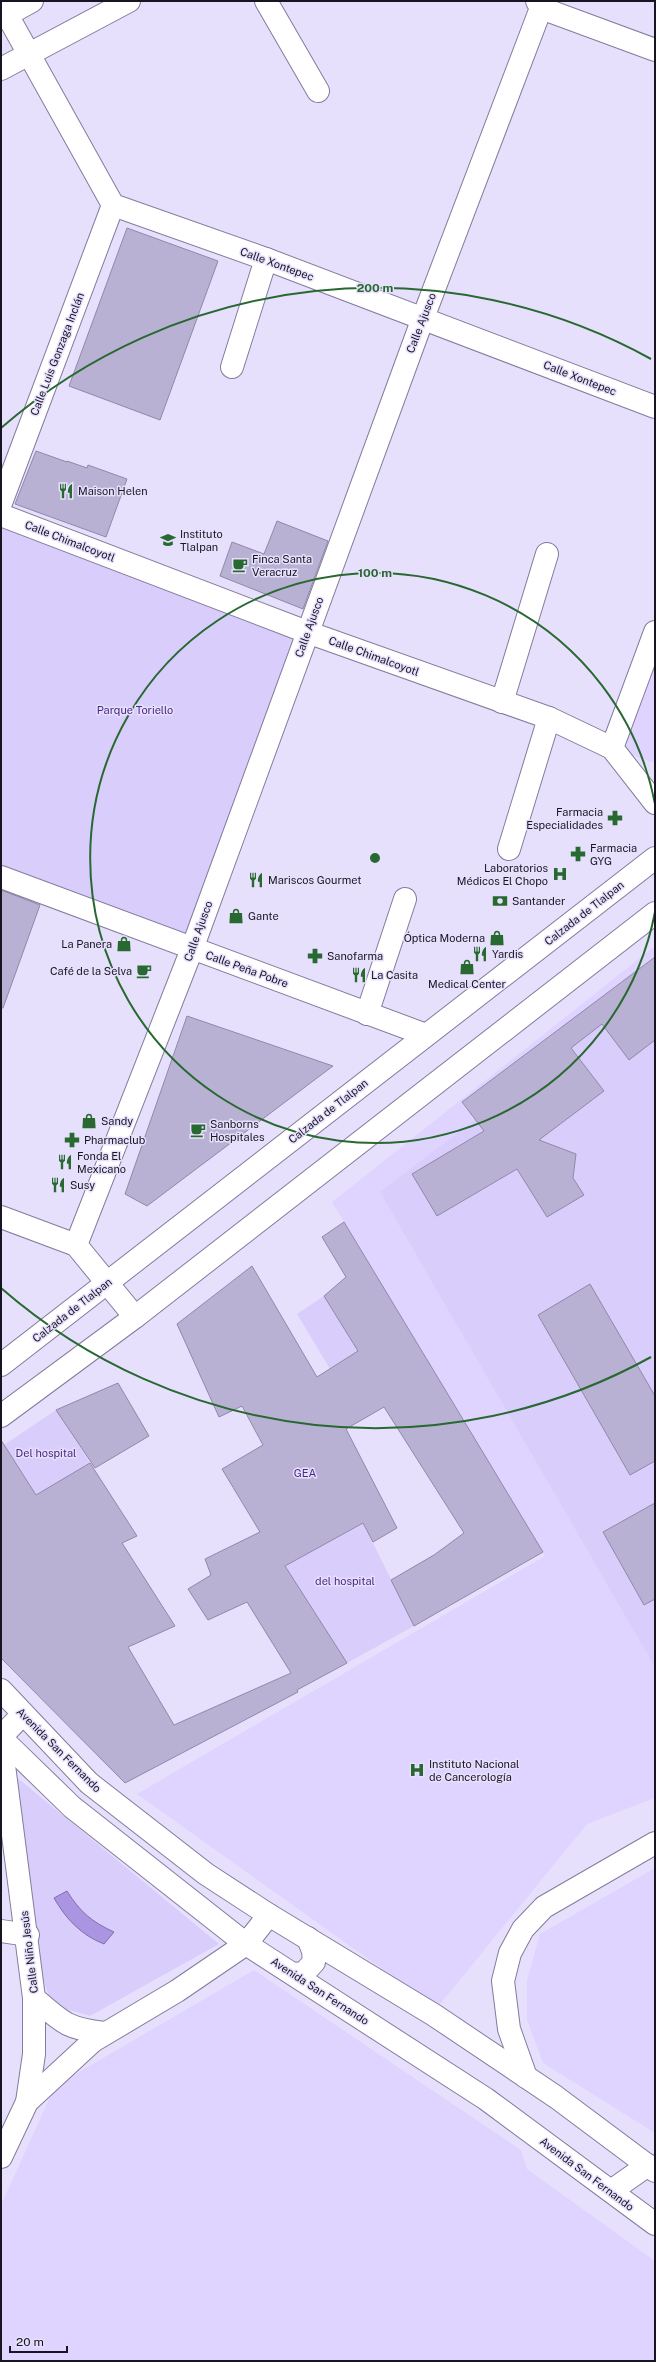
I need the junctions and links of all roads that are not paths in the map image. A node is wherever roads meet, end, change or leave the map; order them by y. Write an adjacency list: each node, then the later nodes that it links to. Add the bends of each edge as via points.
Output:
1 (32, 1): 5 (street)
2 (129, 1): 7 (street)
3 (266, 1): 9 (street)
4 (539, 4): 6 (street); 12 (street, Calle Ajusco)
5 (3, 12): 7 (street)
6 (655, 50)
7 (28, 54): 8 (street); 10 (street)
8 (1, 69)
9 (318, 91)
10 (113, 205): 11 (street, Calle Xontepec); 15 (street, Calle Luis Gonzaga Inclán)
11 (266, 259): 12 (street, Calle Xontepec); 13 (street)
12 (422, 318): 14 (street, Calle Xontepec); 18 (street, Calle Ajusco)
13 (232, 367)
14 (655, 407)
15 (1, 503)
16 (1, 515): 18 (street, Calle Chimalcoyotl)
17 (547, 554): 20 (street)
18 (307, 632): 20 (street, Calle Chimalcoyotl); 29 (street, Calle Ajusco)
19 (655, 632): 22 (street)
20 (502, 702): 21 (street, Calle Chimalcoyotl)
21 (549, 718): 22 (street, Calle Chimalcoyotl); 24 (street)
22 (612, 748): 23 (street, Calle Chimalcoyotl)
23 (655, 803)
24 (509, 849)
25 (655, 858): 31 (street, Calzada de Tlalpan)
26 (1, 877): 29 (street, Calle Peña Pobre)
27 (405, 899): 30 (street)
28 (655, 913): 35 (street)
29 (192, 949): 30 (street, Calle Peña Pobre); 33 (street, Calle Ajusco)
30 (367, 1014): 31 (street, Calle Peña Pobre)
31 (426, 1035): 34 (street, Calzada de Tlalpan)
32 (1, 1217): 33 (street)
33 (76, 1245): 34 (street)
34 (108, 1282): 35 (street); 36 (street, Calzada de Tlalpan)
35 (135, 1317): 37 (street)
36 (1, 1365)
37 (1, 1416)
38 (1, 1690): 39 (street, Avenida San Fernando)
39 (22, 1715): 40 (street); 43 (street, Avenida San Fernando, via 89,1783 206,1874)
40 (1, 1737): 47 (street, Avenida San Fernando, via 72,1807)
41 (1, 1742): 45 (street, Calle Niño Jesús)
42 (655, 1843): 51 (street, via 544,1907 523,1928 510,1952 503,1981 508,2028)
43 (269, 1915): 46 (street, Avenida San Fernando); 47 (street)
44 (1, 1930): 45 (street)
45 (28, 1935): 49 (street, Calle Niño Jesús)
46 (308, 1938): 48 (street, via 314,1962 304,1973); 51 (street, Avenida San Fernando, via 434,2015)
47 (246, 1944): 48 (street, Avenida San Fernando); 50 (street, via 177,1991)
48 (294, 1974): 55 (street, Avenida San Fernando, via 486,2099)
49 (34, 1998): 50 (street, via 63,2023 78,2030); 52 (street, Calle Niño Jesús, via 34,2054)
50 (104, 2033): 52 (street, via 83,2049)
51 (526, 2077): 54 (street, Avenida San Fernando)
52 (27, 2102): 53 (street, Calle Niño Jesús)
53 (1, 2157)
54 (651, 2168): 55 (street)
55 (611, 2191): 56 (street, Avenida San Fernando)
56 (655, 2224)

